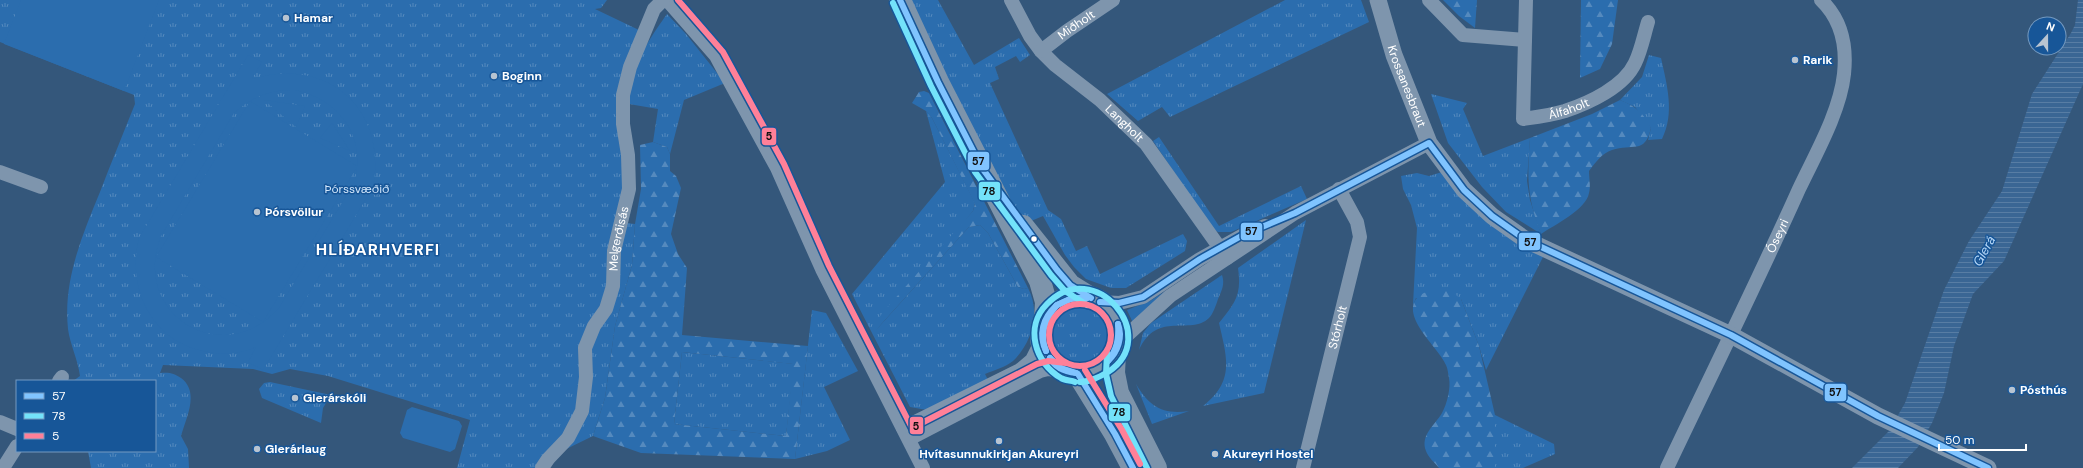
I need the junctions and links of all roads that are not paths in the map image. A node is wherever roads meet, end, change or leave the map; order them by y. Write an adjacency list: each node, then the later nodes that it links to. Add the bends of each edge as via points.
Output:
1 (663, 0): 30 (street, Melgerðisás, via 654,9 625,84 623,124 628,154 629,189 614,251 613,286 606,309 594,326 585,348 586,377 582,411 568,438)
2 (667, 0): 27 (street, via 716,56 777,168 822,269)
3 (900, 0): 14 (highway)
4 (1011, 0): 12 (street, Langholt)
5 (1111, 0): 12 (street, Miðholt)
6 (1429, 0): 11 (street, via 1463,35)
7 (1526, 0): 11 (street, Álfaholt)
8 (1821, 0): 21 (street, Óseyri, via 1840,26 1845,46 1844,76 1836,108)
9 (1380, 1): 13 (street, Krossanesbraut, via 1394,55)
10 (1648, 22): 11 (street, Álfaholt, via 1635,63 1627,75 1611,88 1565,111 1523,119)
11 (1525, 40)
12 (1041, 51): 18 (street, Langholt, via 1142,139)
13 (1429, 143): 17 (street); 21 (street, Krossanesbraut, via 1464,190 1492,216 1526,240)
14 (982, 168): 19 (highway, via 1057,270 1070,285); 20 (highway, via 1040,281 1046,302)
15 (0, 172): 16 (street)
16 (41, 187)
17 (1339, 189): 18 (street); 34 (street, Stórholt, via 1357,222 1360,237)
18 (1223, 253): 19 (street, via 1143,297 1119,303); 23 (street, via 1170,296 1124,338)
19 (1096, 300): 20 (highway, via 1080,296 1060,302); 23 (highway, via 1115,317 1119,332)
20 (1045, 319): 22 (highway)
21 (1731, 335): 35 (street, Óseyri); 36 (street, Krossanesbraut, via 1878,416)
22 (1042, 340): 24 (highway, via 1049,358); 27 (street, via 1032,360 1020,370)
23 (1116, 350): 24 (highway, via 1100,369 1085,374); 33 (highway, via 1114,373 1118,393)
24 (1071, 372): 27 (street, via 1048,369 1040,371); 32 (highway, via 1115,434)
25 (0, 422): 26 (street)
26 (16, 429)
27 (906, 434): 31 (street)
28 (16, 448): 29 (street)
29 (3, 468)
30 (542, 468)
31 (923, 468)
32 (1133, 468)
33 (1156, 468)
34 (1303, 468)
35 (1667, 468)
36 (1988, 468)

